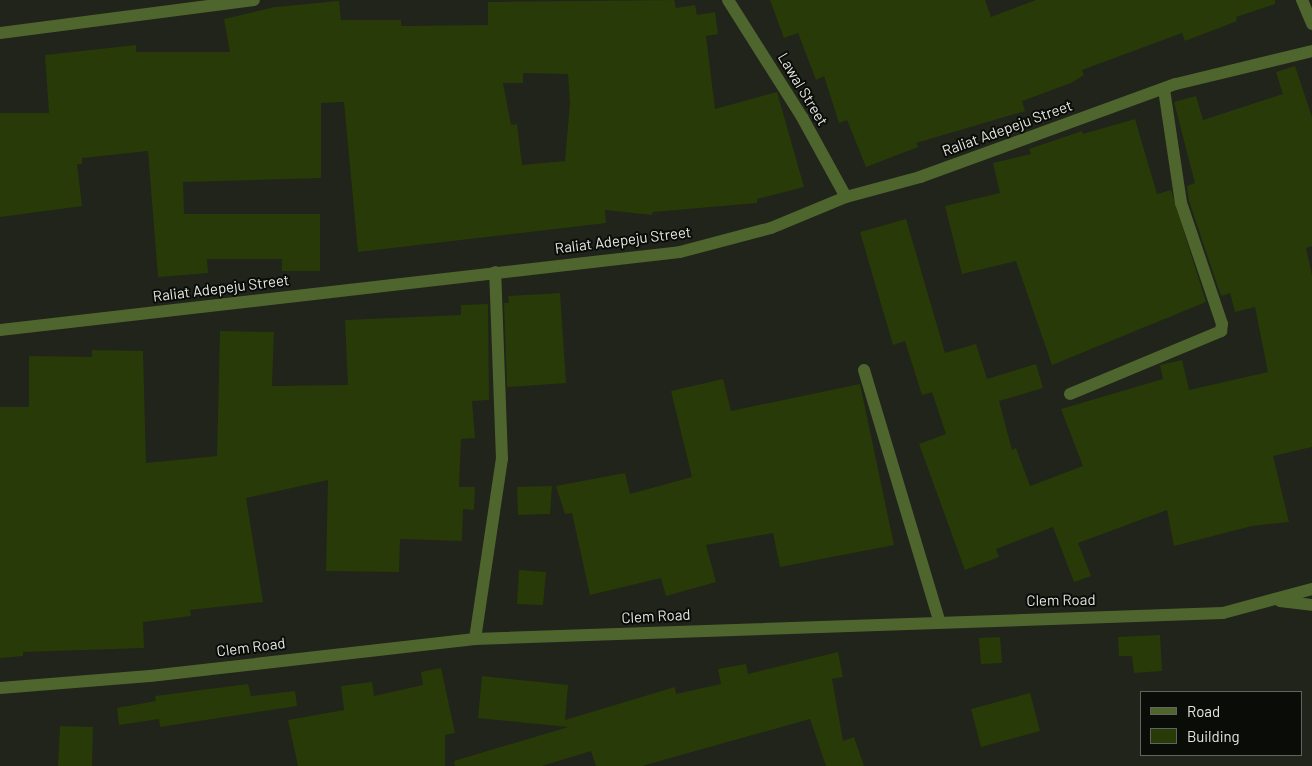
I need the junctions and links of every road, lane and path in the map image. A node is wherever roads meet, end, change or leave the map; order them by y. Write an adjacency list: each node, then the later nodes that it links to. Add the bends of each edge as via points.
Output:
1 (254, 0): 5 (street)
2 (728, 0): 8 (street, Lawal Street, via 802,117)
3 (1302, 0): 4 (street)
4 (1312, 24)
5 (0, 33)
6 (1312, 51): 7 (street, Raliat Adepeju Street)
7 (1164, 89): 8 (street, Raliat Adepeju Street, via 920,177); 12 (street, via 1181,203 1222,324 1220,331)
8 (846, 196): 9 (street, Raliat Adepeju Street, via 771,228 680,252)
9 (495, 272): 10 (street, Raliat Adepeju Street); 17 (street, via 502,459)
10 (0, 330)
11 (864, 370): 16 (street)
12 (1070, 394)
13 (1312, 589): 14 (street, Clem Road)
14 (1272, 600): 15 (street); 16 (street, Clem Road, via 1223,613)
15 (1312, 605)
16 (939, 620): 17 (street, Clem Road)
17 (476, 638): 18 (street, Clem Road, via 150,676)
18 (0, 688)

